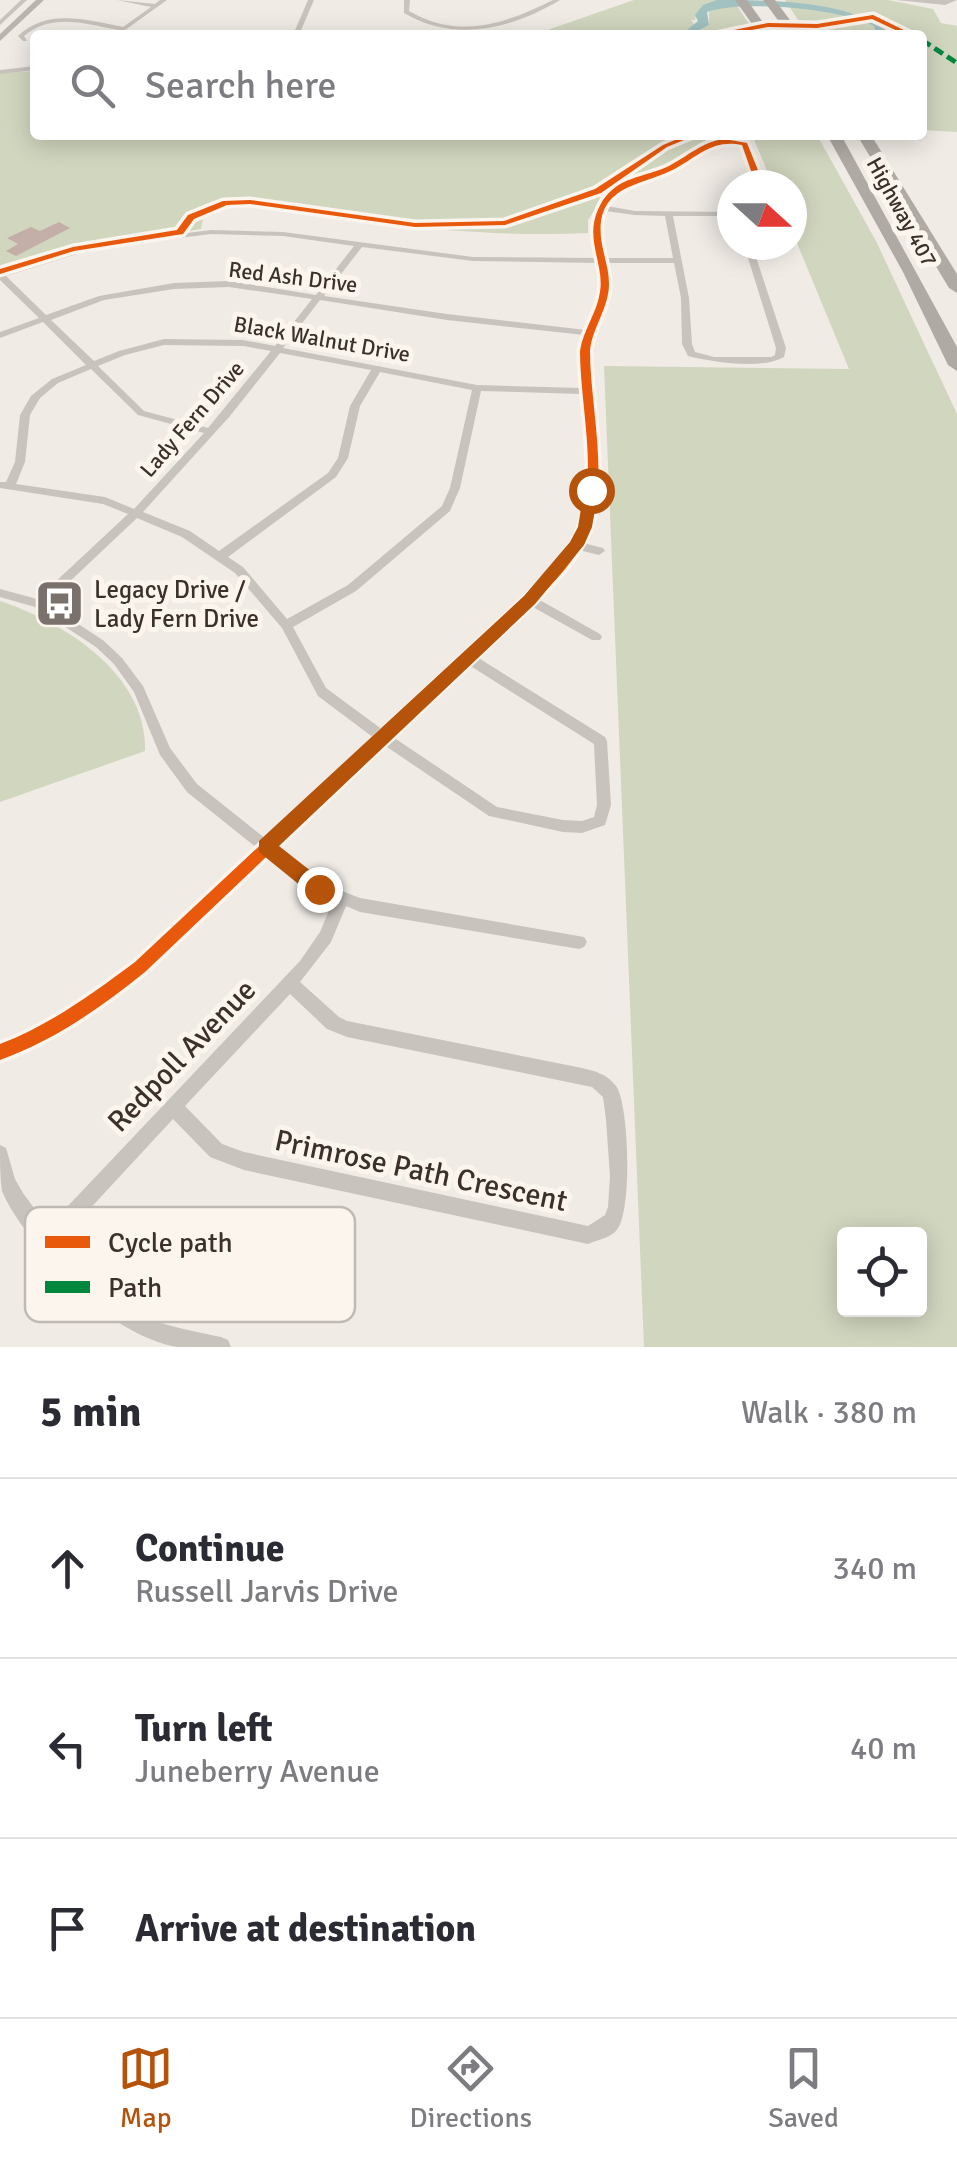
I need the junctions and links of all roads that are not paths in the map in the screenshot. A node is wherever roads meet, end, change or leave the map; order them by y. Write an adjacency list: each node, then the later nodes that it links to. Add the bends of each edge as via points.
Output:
1 (24, 0): 13 (street)
2 (40, 0): 21 (main road)
3 (120, 0): 12 (street)
4 (164, 0): 12 (street)
5 (311, 0): 17 (street)
6 (407, 0): 14 (street, via 414,18)
7 (557, 0): 14 (street, via 500,25)
8 (741, 0): 19 (highway)
9 (769, 0): 20 (highway)
10 (900, 0): 11 (street)
11 (954, 0)
12 (156, 6): 15 (street)
13 (0, 23)
14 (443, 27): 18 (street)
15 (124, 28): 16 (street); 22 (street, via 44,19 24,32)
16 (122, 30)
17 (298, 30)
18 (441, 30)
19 (762, 30)
20 (792, 30)
21 (0, 40)
22 (25, 40)
23 (30, 68): 24 (street)
24 (0, 70)
25 (837, 140): 42 (highway, Highway 407)
26 (867, 140): 36 (highway, Highway 407)
27 (755, 170): 28 (street, via 745,144 706,143 666,171 623,186)
28 (603, 208): 29 (street); 32 (street)
29 (669, 214): 30 (street); 34 (street)
30 (717, 214)
31 (360, 245): 32 (street, via 473,259); 35 (street, via 258,233 155,236); 37 (street, Lady Fern Drive)
32 (598, 260): 34 (street); 39 (street, via 604,294)
33 (753, 260): 34 (street, via 780,348 772,360 691,354)
34 (678, 261)
35 (0, 275): 38 (street)
36 (957, 288)
37 (317, 295): 38 (street, Red Ash Drive, via 245,285 174,286 102,298); 39 (street, Red Ash Drive); 41 (street, Lady Fern Drive)
38 (44, 318): 40 (street, Red Ash Drive); 43 (street)
39 (588, 333): 46 (street)
40 (0, 335)
41 (278, 350): 43 (street, Black Walnut Drive, via 210,340 164,342); 44 (street, Black Walnut Drive); 47 (street, Lady Fern Drive)
42 (957, 365)
43 (91, 367): 47 (street, via 141,413); 48 (street, Black Walnut Drive, via 36,396 25,415 20,462)
44 (377, 369): 45 (street, Black Walnut Drive); 52 (street, via 355,406 343,458 332,475)
45 (477, 388): 46 (street, Black Walnut Drive); 56 (street, via 446,508 352,588)
46 (586, 391): 50 (street, via 591,490)
47 (210, 432): 49 (street, Lady Fern Drive)
48 (5, 485): 49 (street)
49 (137, 512): 52 (street); 55 (street, Lady Fern Drive)
50 (576, 545): 51 (street); 54 (street)
51 (599, 551)
52 (222, 554): 56 (street)
53 (0, 593): 55 (street)
54 (530, 600): 57 (street); 58 (street)
55 (39, 604): 60 (street, via 81,628 118,661 178,772)
56 (286, 626): 59 (street, via 322,692)
57 (596, 637)
58 (468, 658): 59 (street); 59 (street, via 600,741 600,821 564,826 494,812)
59 (384, 738): 60 (street)
60 (266, 846): 61 (street); 64 (street, via 87,1008)
61 (341, 900): 62 (street); 63 (street, Redpoll Avenue, via 326,936)
62 (579, 942)
63 (290, 983): 65 (street, Redpoll Avenue); 65 (street, Primrose Path Crescent, via 347,1029 568,1072 606,1086 617,1163 614,1217 606,1228 588,1235 244,1161 216,1151)
64 (0, 1052)
65 (174, 1108): 67 (street, Redpoll Avenue)
66 (0, 1154): 68 (street, via 8,1185)
67 (78, 1207)
68 (25, 1208)
69 (136, 1322): 70 (street)
70 (220, 1347)

